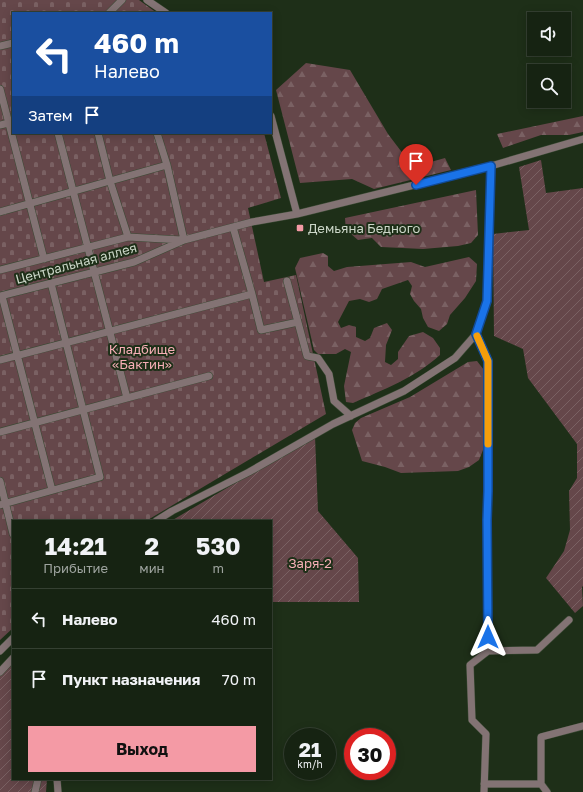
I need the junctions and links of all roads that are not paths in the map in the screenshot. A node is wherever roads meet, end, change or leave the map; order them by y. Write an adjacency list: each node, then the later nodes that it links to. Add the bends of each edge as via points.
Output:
1 (122, 0): 3 (street)
2 (147, 0): 4 (street)
3 (111, 12)
4 (165, 12)
5 (12, 44): 6 (street)
6 (0, 46)
7 (0, 89): 9 (street)
8 (272, 120): 22 (street)
9 (11, 122): 10 (street)
10 (0, 125)
11 (14, 134): 20 (street)
12 (58, 134): 19 (street)
13 (98, 134): 18 (street)
14 (157, 134): 16 (street)
15 (583, 139): 17 (street)
16 (167, 165): 18 (street); 25 (street)
17 (491, 166): 22 (street); 36 (street, via 487,301)
18 (110, 180): 19 (street); 24 (street)
19 (73, 190): 20 (street); 26 (street)
20 (30, 204): 21 (street); 27 (street)
21 (0, 212)
22 (297, 214): 23 (street)
23 (232, 228): 25 (street); 32 (street)
24 (128, 238): 25 (street, Центральная аллея); 26 (street, Центральная аллея)
25 (184, 240): 29 (street, Центральная аллея, via 134,262)
26 (88, 248): 27 (street, Центральная аллея); 29 (street)
27 (44, 259): 28 (street, Центральная аллея)
28 (0, 270)
29 (94, 272): 31 (street, Центральная аллея); 35 (street)
30 (287, 281): 34 (street)
31 (51, 283): 33 (street, Центральная аллея); 37 (street)
32 (252, 294): 34 (street, via 261,330); 35 (street)
33 (1, 296): 38 (street)
34 (298, 322): 43 (street, via 307,356 318,358 329,374 334,401)
35 (110, 331): 37 (street); 41 (street)
36 (476, 334): 43 (street, via 455,358 404,392); 54 (street, via 488,361)
37 (66, 342): 38 (street); 42 (street)
38 (17, 355): 39 (street); 44 (street)
39 (0, 360)
40 (209, 376): 41 (street)
41 (127, 398): 42 (street)
42 (84, 410): 44 (street); 47 (street, via 100,477)
43 (351, 416): 49 (street)
44 (35, 423): 45 (street); 47 (street)
45 (0, 432)
46 (0, 480): 48 (street)
47 (52, 490): 48 (street)
48 (3, 504): 50 (street)
49 (158, 520)
50 (12, 531)
51 (569, 620): 54 (street, via 537,650)
52 (12, 639): 53 (street)
53 (0, 651)
54 (488, 651): 60 (street, via 470,665 472,720 486,734)
55 (12, 659): 56 (street)
56 (0, 672)
57 (583, 726): 62 (street, via 542,737)
58 (38, 780): 63 (street)
59 (57, 780): 64 (street)
60 (484, 784): 61 (street); 65 (street)
61 (527, 784): 62 (street); 66 (street)
62 (541, 784): 67 (street)
63 (35, 792)
64 (58, 792)
65 (484, 792)
66 (526, 792)
67 (547, 792)

